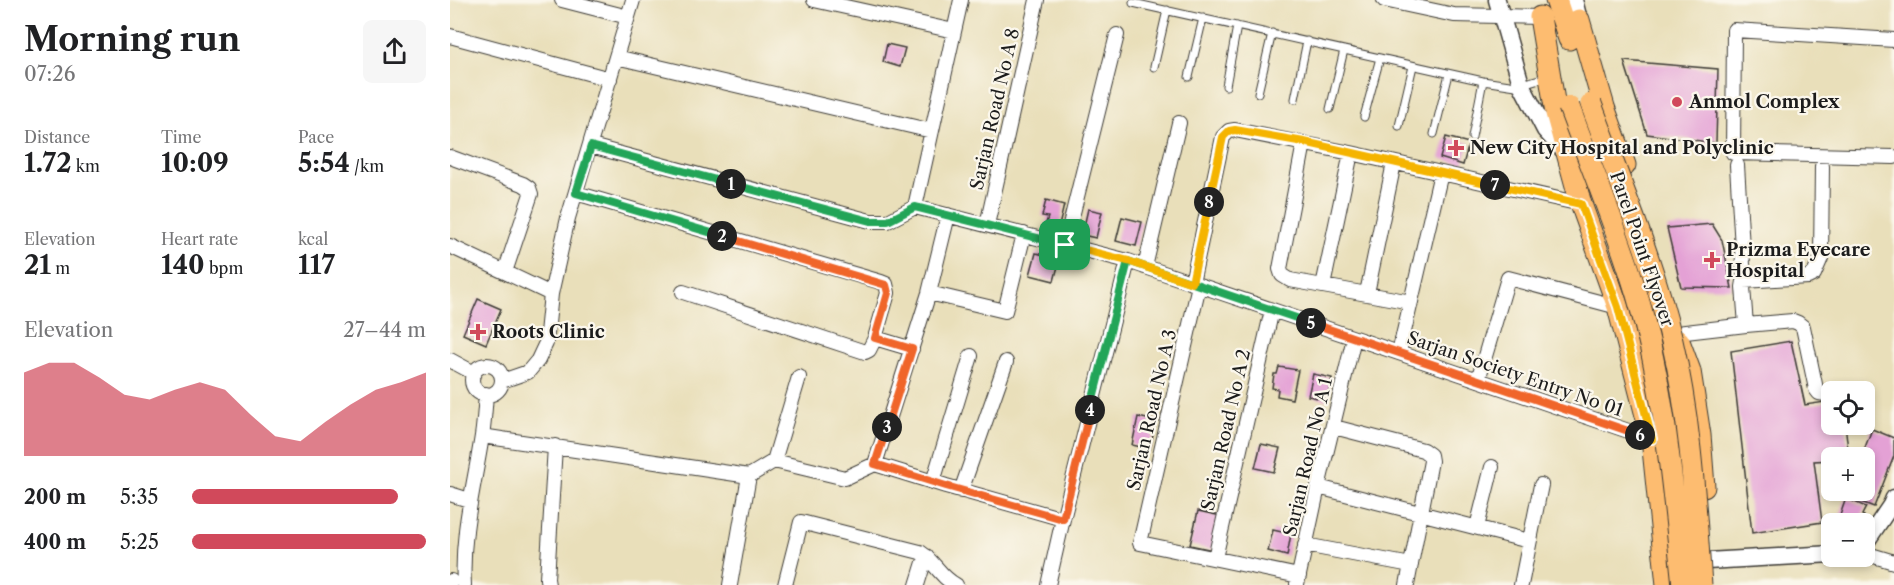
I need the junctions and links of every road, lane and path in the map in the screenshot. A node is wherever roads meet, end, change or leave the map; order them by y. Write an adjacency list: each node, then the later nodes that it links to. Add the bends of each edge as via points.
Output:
1 (562, 0): 13 (street)
2 (633, 0): 13 (street)
3 (814, 0): 16 (street)
4 (961, 0): 16 (street)
5 (1038, 0): 57 (street, Sarjan Road No A 8)
6 (1384, 0): 9 (street, via 1454,15)
7 (1556, 0): 12 (main road)
8 (1133, 3): 11 (lane)
9 (1499, 8): 10 (street); 32 (street)
10 (1537, 8): 28 (main road); 129 (main road, Parel Point Flyover, bridge, via 1632,279 1648,339 1668,444)
11 (1167, 10): 14 (lane); 26 (lane)
12 (1572, 16): 75 (main road, via 1661,265); 130 (main road, Parel Point Flyover, bridge, via 1591,104 1653,271 1672,342 1690,445)
13 (628, 17): 23 (street)
14 (1203, 18): 15 (lane); 29 (lane)
15 (1237, 26): 17 (lane); 33 (lane)
16 (954, 31): 40 (street)
17 (1272, 33): 21 (lane); 34 (lane)
18 (1117, 35): 59 (street)
19 (450, 36): 30 (street)
20 (1894, 40): 48 (street, via 1734,30 1733,153)
21 (1307, 41): 22 (lane); 35 (lane)
22 (1344, 50): 24 (lane); 36 (lane)
23 (616, 57): 30 (street); 40 (street)
24 (1380, 58): 25 (lane); 37 (lane)
25 (1413, 66): 27 (lane); 39 (lane)
26 (1154, 67)
27 (1449, 74): 31 (lane); 41 (lane)
28 (1550, 76): 32 (lane); 46 (main road)
29 (1189, 77)
30 (610, 79): 44 (street)
31 (1483, 81): 32 (lane); 42 (lane)
32 (1521, 84): 46 (street, via 1545,130)
33 (1226, 86)
34 (1258, 93)
35 (1295, 99)
36 (1330, 109)
37 (1364, 117)
38 (1179, 123): 62 (street)
39 (1399, 126)
40 (932, 130): 55 (street)
41 (1434, 134)
42 (1472, 137)
43 (1304, 142): 45 (street); 65 (street, Sarjan Road No A 3, via 1235,130 1226,133); 66 (street, via 1281,273 1287,279)
44 (591, 146): 53 (street); 55 (street, via 870,221 888,221)
45 (1351, 153): 49 (street); 66 (street)
46 (1567, 154): 54 (main road)
47 (450, 157): 63 (street, via 529,188 531,194)
48 (1894, 157)
49 (1394, 163): 52 (street); 69 (street)
50 (1737, 165): 64 (street)
51 (1822, 166): 64 (street, via 1821,258 1814,274)
52 (1441, 173): 54 (street); 71 (street)
53 (576, 193): 70 (street); 76 (street, via 881,282 888,293)
54 (1581, 204): 72 (main road)
55 (915, 207): 56 (street, Sarjan Society Entry No 01)
56 (948, 215): 57 (street, Sarjan Society Entry No 01); 68 (street)
57 (987, 225): 58 (street, Sarjan Society Entry No 01)
58 (1024, 234): 59 (street, Sarjan Society Entry No 01); 68 (street, via 1005,311)
59 (1065, 245): 61 (street, Sarjan Society Entry No 01)
60 (450, 246): 63 (street)
61 (1128, 261): 62 (street, Sarjan Society Entry No 01); 106 (street)
62 (1145, 267): 65 (street, Sarjan Society Entry No 01)
63 (505, 272): 70 (street)
64 (1744, 280): 74 (street)
65 (1195, 284): 73 (street, Sarjan Society Entry No 01); 114 (street, Sarjan Road No A 3, via 1140,543)
66 (1323, 286): 69 (street)
67 (683, 291): 76 (street, via 860,352 869,350)
68 (928, 293): 78 (street)
69 (1367, 293): 71 (street)
70 (551, 294): 86 (street, via 546,343 538,360 528,372)
71 (1411, 302): 79 (street)
72 (1618, 307): 85 (street, via 1508,278); 92 (main road)
73 (1272, 310): 77 (street, Sarjan Society Entry No 01); 114 (street, Sarjan Road No A 2)
74 (1746, 325): 75 (street); 87 (street, via 1798,322 1803,327 1816,389)
75 (1677, 333): 90 (main road, via 1690,371)
76 (875, 338): 78 (street)
77 (1354, 338): 79 (street, Sarjan Society Entry No 01); 89 (street, Sarjan Road No A 1)
78 (912, 349): 95 (street)
79 (1399, 353): 85 (street, Sarjan Society Entry No 01)
80 (971, 356): 98 (street)
81 (450, 360): 83 (street)
82 (1006, 362): 101 (street)
83 (474, 373): 86 (street, via 482,366 492,365 500,371); 88 (street, via 475,387)
84 (799, 378): 94 (street)
85 (1478, 380): 92 (street, Sarjan Society Entry No 01)
86 (502, 381): 88 (street, via 499,389)
87 (1821, 393)
88 (486, 394): 91 (street)
89 (1334, 427): 100 (street, Sarjan Road No A 1); 105 (street, via 1427,452 1431,461)
90 (1700, 435): 92 (street, Sarjan Society Entry No 01); 115 (main road)
91 (482, 436): 93 (street); 103 (street)
92 (1652, 439): 118 (main road)
93 (555, 447): 97 (street); 121 (street)
94 (774, 461): 95 (street, via 845,478); 97 (street)
95 (875, 464): 98 (street)
96 (1492, 466): 107 (street)
97 (749, 476): 122 (street)
98 (933, 482): 101 (street)
99 (1540, 485): 109 (street)
100 (1318, 487): 105 (street); 110 (street, Sarjan Road No A 1)
101 (961, 491): 106 (street)
102 (450, 494): 103 (street)
103 (469, 500): 120 (street, via 463,562)
104 (1893, 503): 108 (street)
105 (1421, 513): 107 (street); 117 (street)
106 (1063, 519): 126 (street)
107 (1477, 527): 109 (street)
108 (1875, 529)
109 (1529, 541): 128 (street)
110 (1305, 545): 117 (street); 119 (street, Sarjan Road No A 1)
111 (1821, 555): 115 (street)
112 (926, 556): 123 (street, via 801,522); 124 (street); 125 (street)
113 (1875, 556): 116 (street)
114 (1215, 558): 119 (street)
115 (1709, 561): 118 (street); 131 (main road)
116 (1894, 562)
117 (1411, 565): 127 (street)
118 (1665, 574)
119 (1298, 581)
120 (456, 583)
121 (548, 585)
122 (730, 585)
123 (785, 585)
124 (916, 585)
125 (956, 585)
126 (1048, 585)
127 (1407, 585)
128 (1521, 585)
129 (1683, 585)
130 (1701, 585)
131 (1710, 585)

